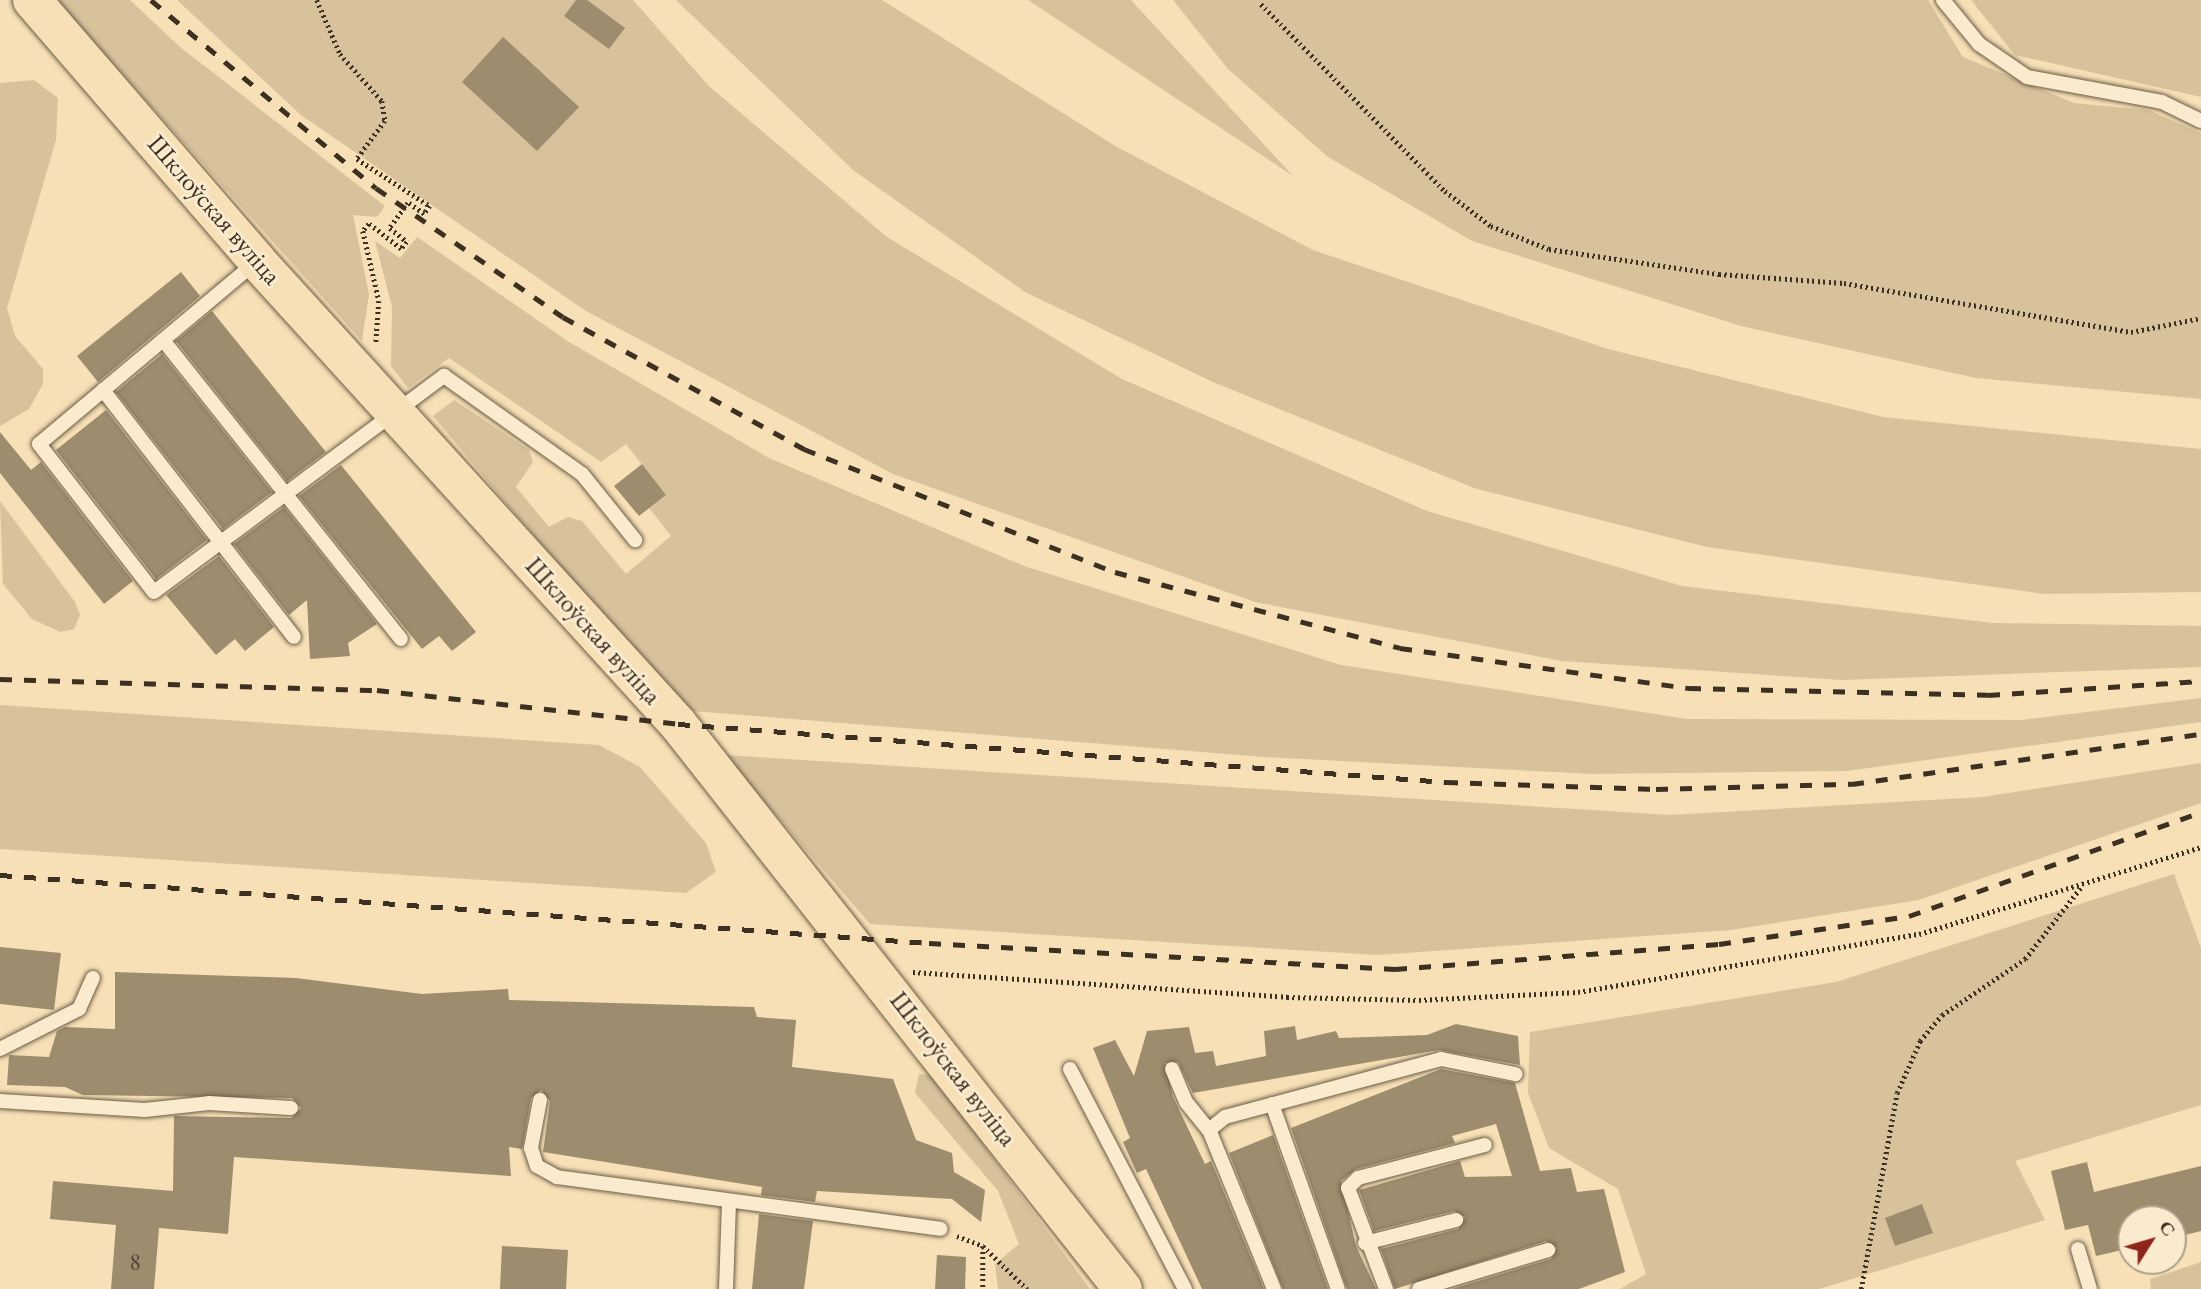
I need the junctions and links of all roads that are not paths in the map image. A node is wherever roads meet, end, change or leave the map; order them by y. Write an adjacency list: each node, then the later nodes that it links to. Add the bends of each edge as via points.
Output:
1 (33, 0): 4 (main road, Шклоўская вуліца)
2 (1943, 0): 3 (lane, via 1979,44 2027,76 2162,102)
3 (2201, 121)
4 (257, 261): 5 (lane); 7 (main road, Шклоўская вуліца)
5 (163, 340): 6 (lane); 8 (lane)
6 (103, 390): 9 (lane); 9 (lane, via 39,444 154,592)
7 (392, 411): 8 (lane); 10 (lane, via 444,376 582,474); 31 (main road, Шклоўская вуліца, via 678,724 877,971)
8 (284, 492): 9 (lane); 12 (lane)
9 (223, 540): 11 (lane)
10 (635, 540)
11 (294, 637)
12 (401, 639)
13 (93, 978): 14 (lane, via 79,1009)
14 (0, 1049)
15 (1070, 1069): 32 (lane)
16 (1172, 1069): 22 (lane, via 1186,1102)
17 (1514, 1074): 20 (lane, via 1441,1059)
18 (540, 1100): 24 (lane, via 531,1148 537,1166 557,1177)
19 (0, 1101): 21 (lane, via 145,1110 209,1103)
20 (1272, 1104): 22 (lane, via 1225,1117); 34 (lane)
21 (291, 1108)
22 (1209, 1130): 33 (lane)
23 (1485, 1145): 27 (lane, via 1358,1178 1348,1188)
24 (729, 1201): 26 (lane); 30 (lane)
25 (1456, 1220): 27 (lane)
26 (940, 1229)
27 (1364, 1242): 35 (lane)
28 (2078, 1249): 37 (lane)
29 (1548, 1250): 36 (lane)
30 (726, 1289)
31 (1123, 1289)
32 (1185, 1289)
33 (1274, 1289)
34 (1338, 1289)
35 (1386, 1289)
36 (1419, 1289)
37 (2090, 1289)

